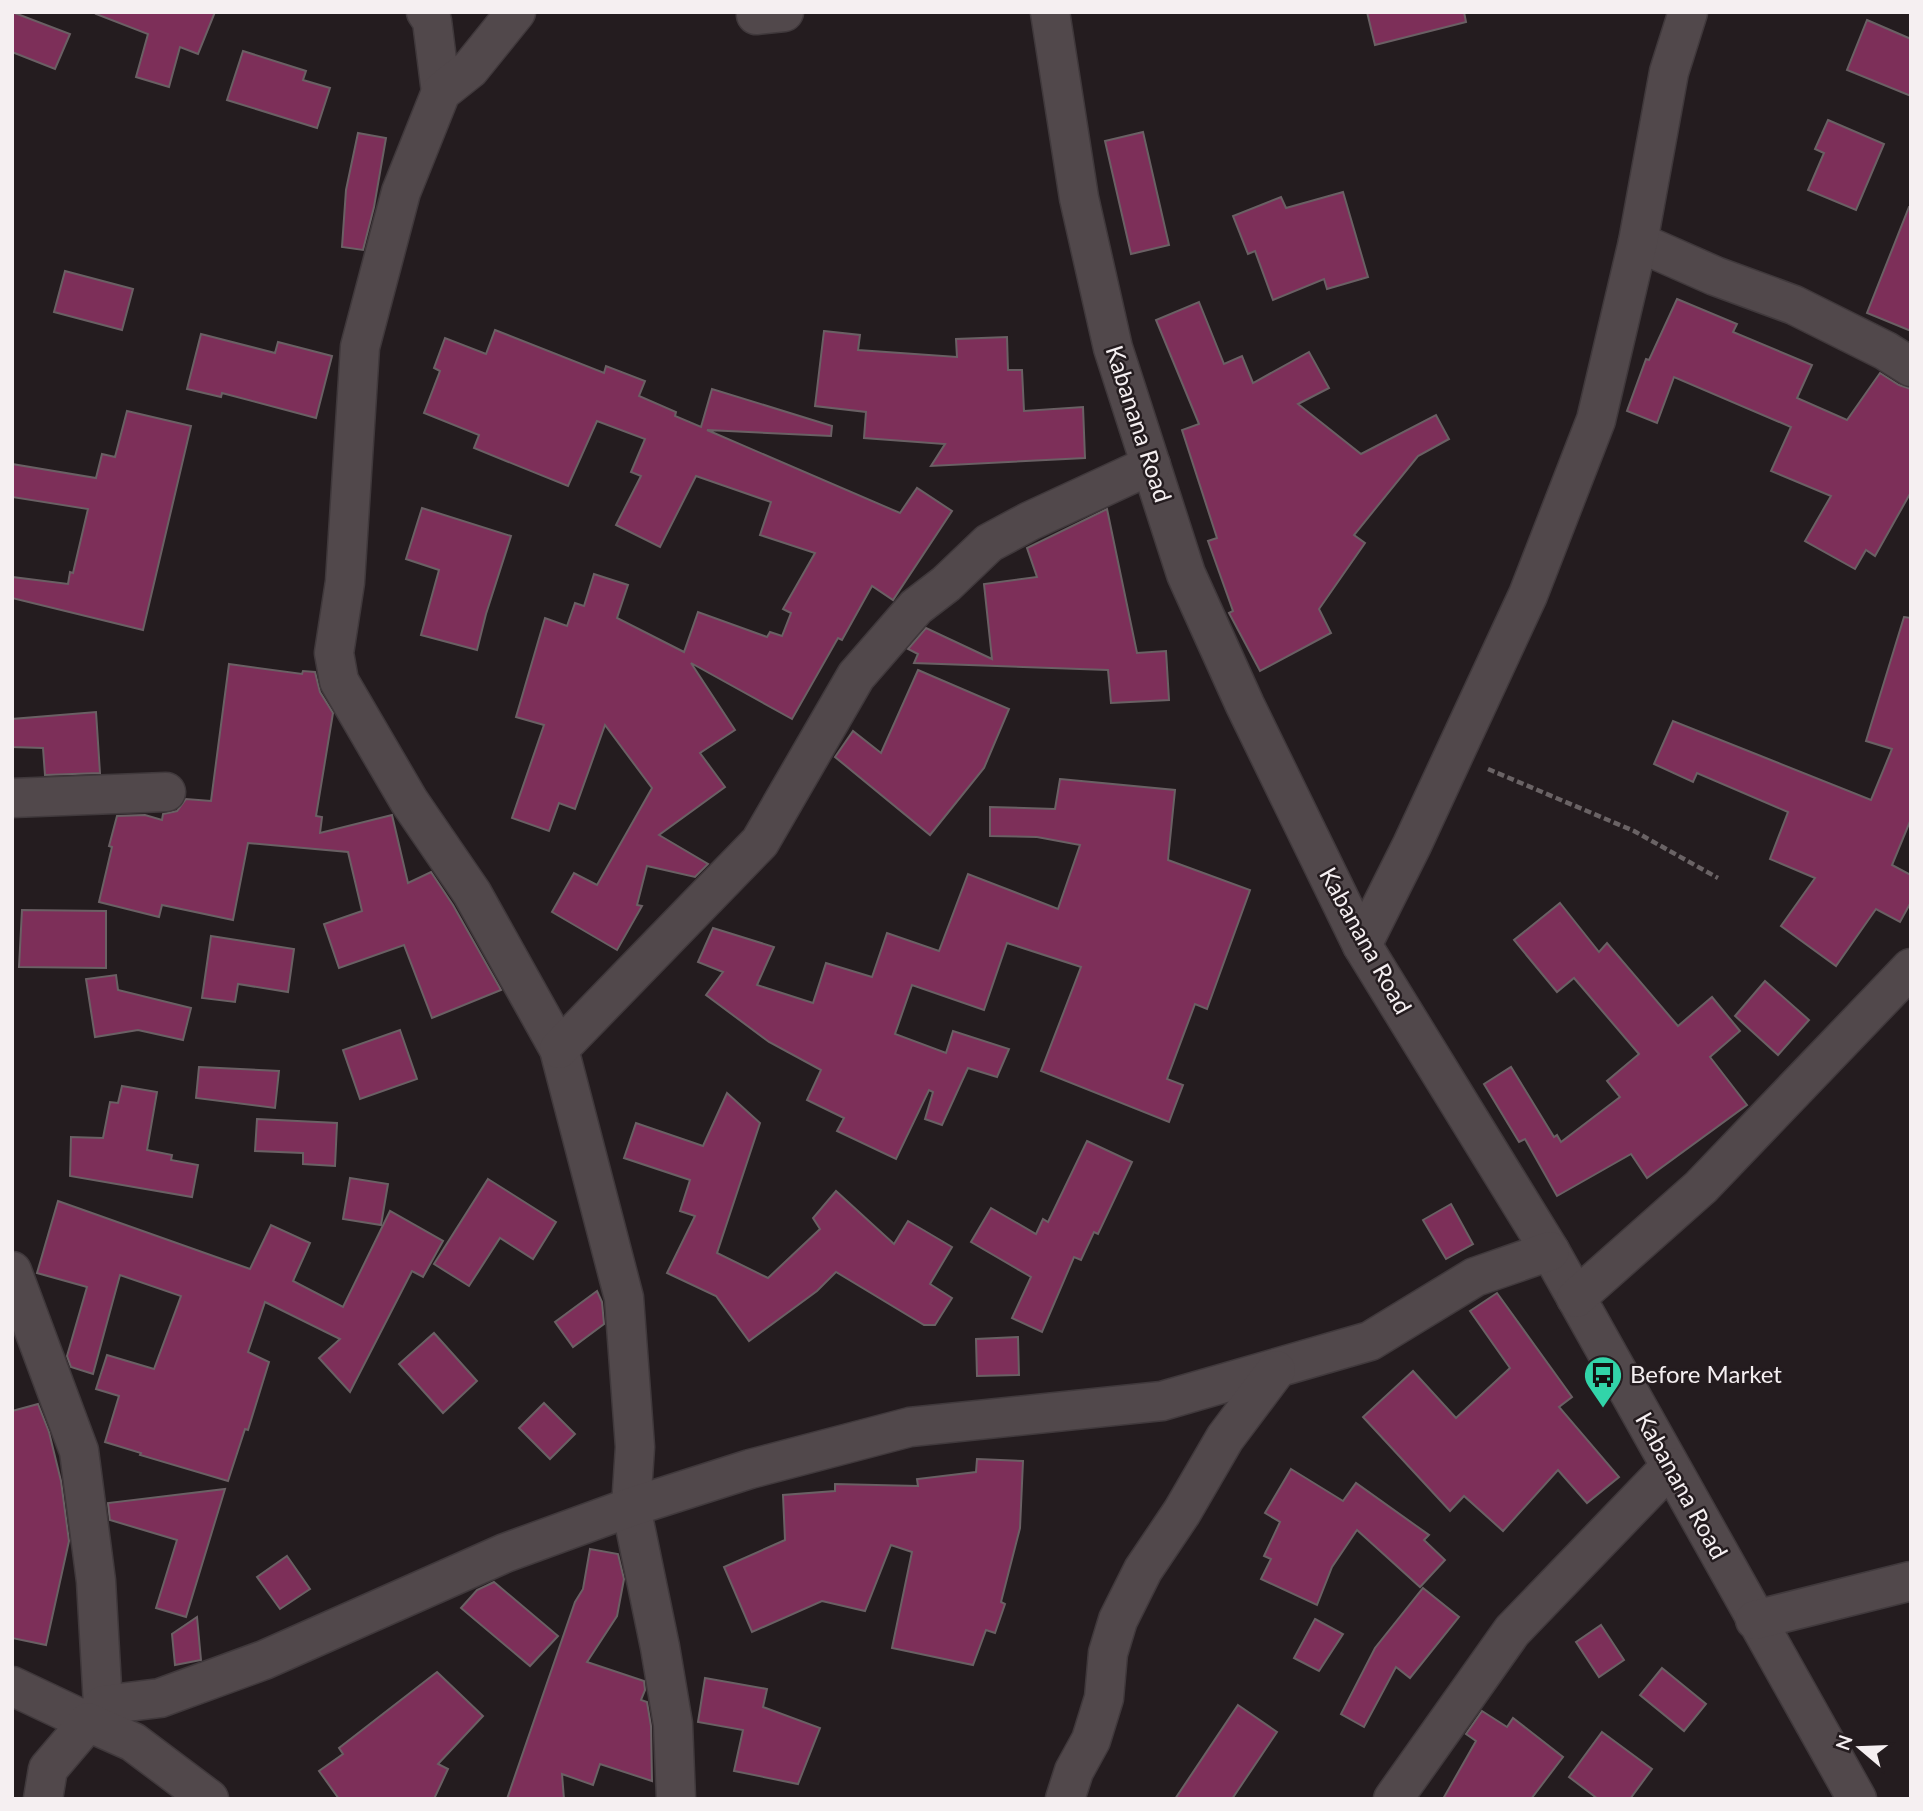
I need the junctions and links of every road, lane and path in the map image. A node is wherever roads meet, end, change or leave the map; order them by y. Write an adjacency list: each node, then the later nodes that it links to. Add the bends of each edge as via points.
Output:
1 (425, 12): 5 (street, via 432,21)
2 (516, 12): 5 (street, via 470,69)
3 (1049, 12): 8 (street, Kabanana Road, via 1085,226 1113,348)
4 (1688, 12): 6 (street, via 1669,72)
5 (441, 92): 15 (street, via 401,192 360,347 345,582 334,653 339,681 409,801 472,893)
6 (1638, 242): 7 (street, via 1794,305); 9 (street, via 1596,420 1528,595)
7 (1911, 367)
8 (1151, 465): 13 (street, Kabanana Road, via 1186,574); 15 (street, via 989,543 916,607 856,677 760,842)
9 (1454, 754): 12 (path, via 1634,831); 13 (street)
10 (166, 792): 11 (street)
11 (12, 798)
12 (1718, 878)
13 (1362, 945): 16 (street, Kabanana Road)
14 (1911, 968): 18 (street, via 1701,1187)
15 (559, 1049): 21 (street, via 624,1298 635,1447)
16 (1550, 1251): 18 (street, Kabanana Road); 19 (street, via 1475,1277 1370,1341)
17 (12, 1271): 25 (street, via 79,1451 96,1581)
18 (1576, 1298): 20 (street, Kabanana Road)
19 (1276, 1370): 21 (street, via 1162,1401 910,1427 750,1469); 29 (street, via 1224,1438 1143,1570 1118,1620 1108,1653 1104,1698)
20 (1670, 1467): 23 (street, Kabanana Road); 30 (street, via 1512,1631)
21 (631, 1507): 25 (street, via 505,1553 264,1660 160,1698); 28 (street, via 671,1712)
22 (1911, 1581): 23 (street)
23 (1755, 1620): 31 (street, Kabanana Road)
24 (12, 1686): 25 (street)
25 (96, 1713): 26 (street, via 48,1769); 27 (street)
26 (43, 1799)
27 (209, 1799)
28 (676, 1799)
29 (1065, 1799)
30 (1393, 1799)
31 (1857, 1799)

